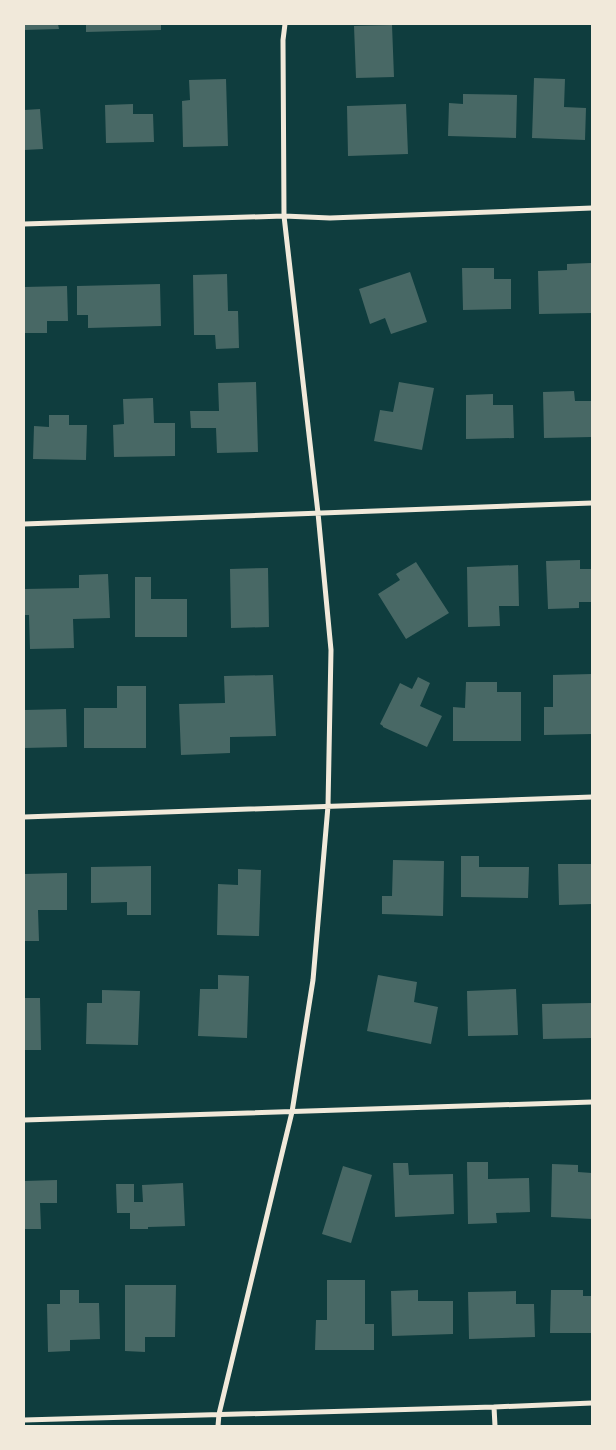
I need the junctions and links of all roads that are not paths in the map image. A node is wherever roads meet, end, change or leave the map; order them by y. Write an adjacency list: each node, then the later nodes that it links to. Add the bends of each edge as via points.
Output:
1 (285, 24): 3 (street)
2 (592, 208): 3 (street, via 330,218)
3 (284, 216): 4 (street); 6 (street)
4 (24, 224)
5 (592, 503): 6 (street)
6 (318, 513): 7 (street); 9 (street, via 331,650)
7 (24, 524)
8 (592, 797): 9 (street)
9 (328, 806): 10 (street); 12 (street, via 313,980)
10 (24, 817)
11 (592, 1102): 12 (street)
12 (292, 1112): 13 (street); 16 (street)
13 (24, 1120)
14 (592, 1403): 15 (street)
15 (494, 1407): 16 (street); 19 (street)
16 (220, 1414): 17 (street); 18 (street)
17 (24, 1420)
18 (218, 1426)
19 (495, 1426)

